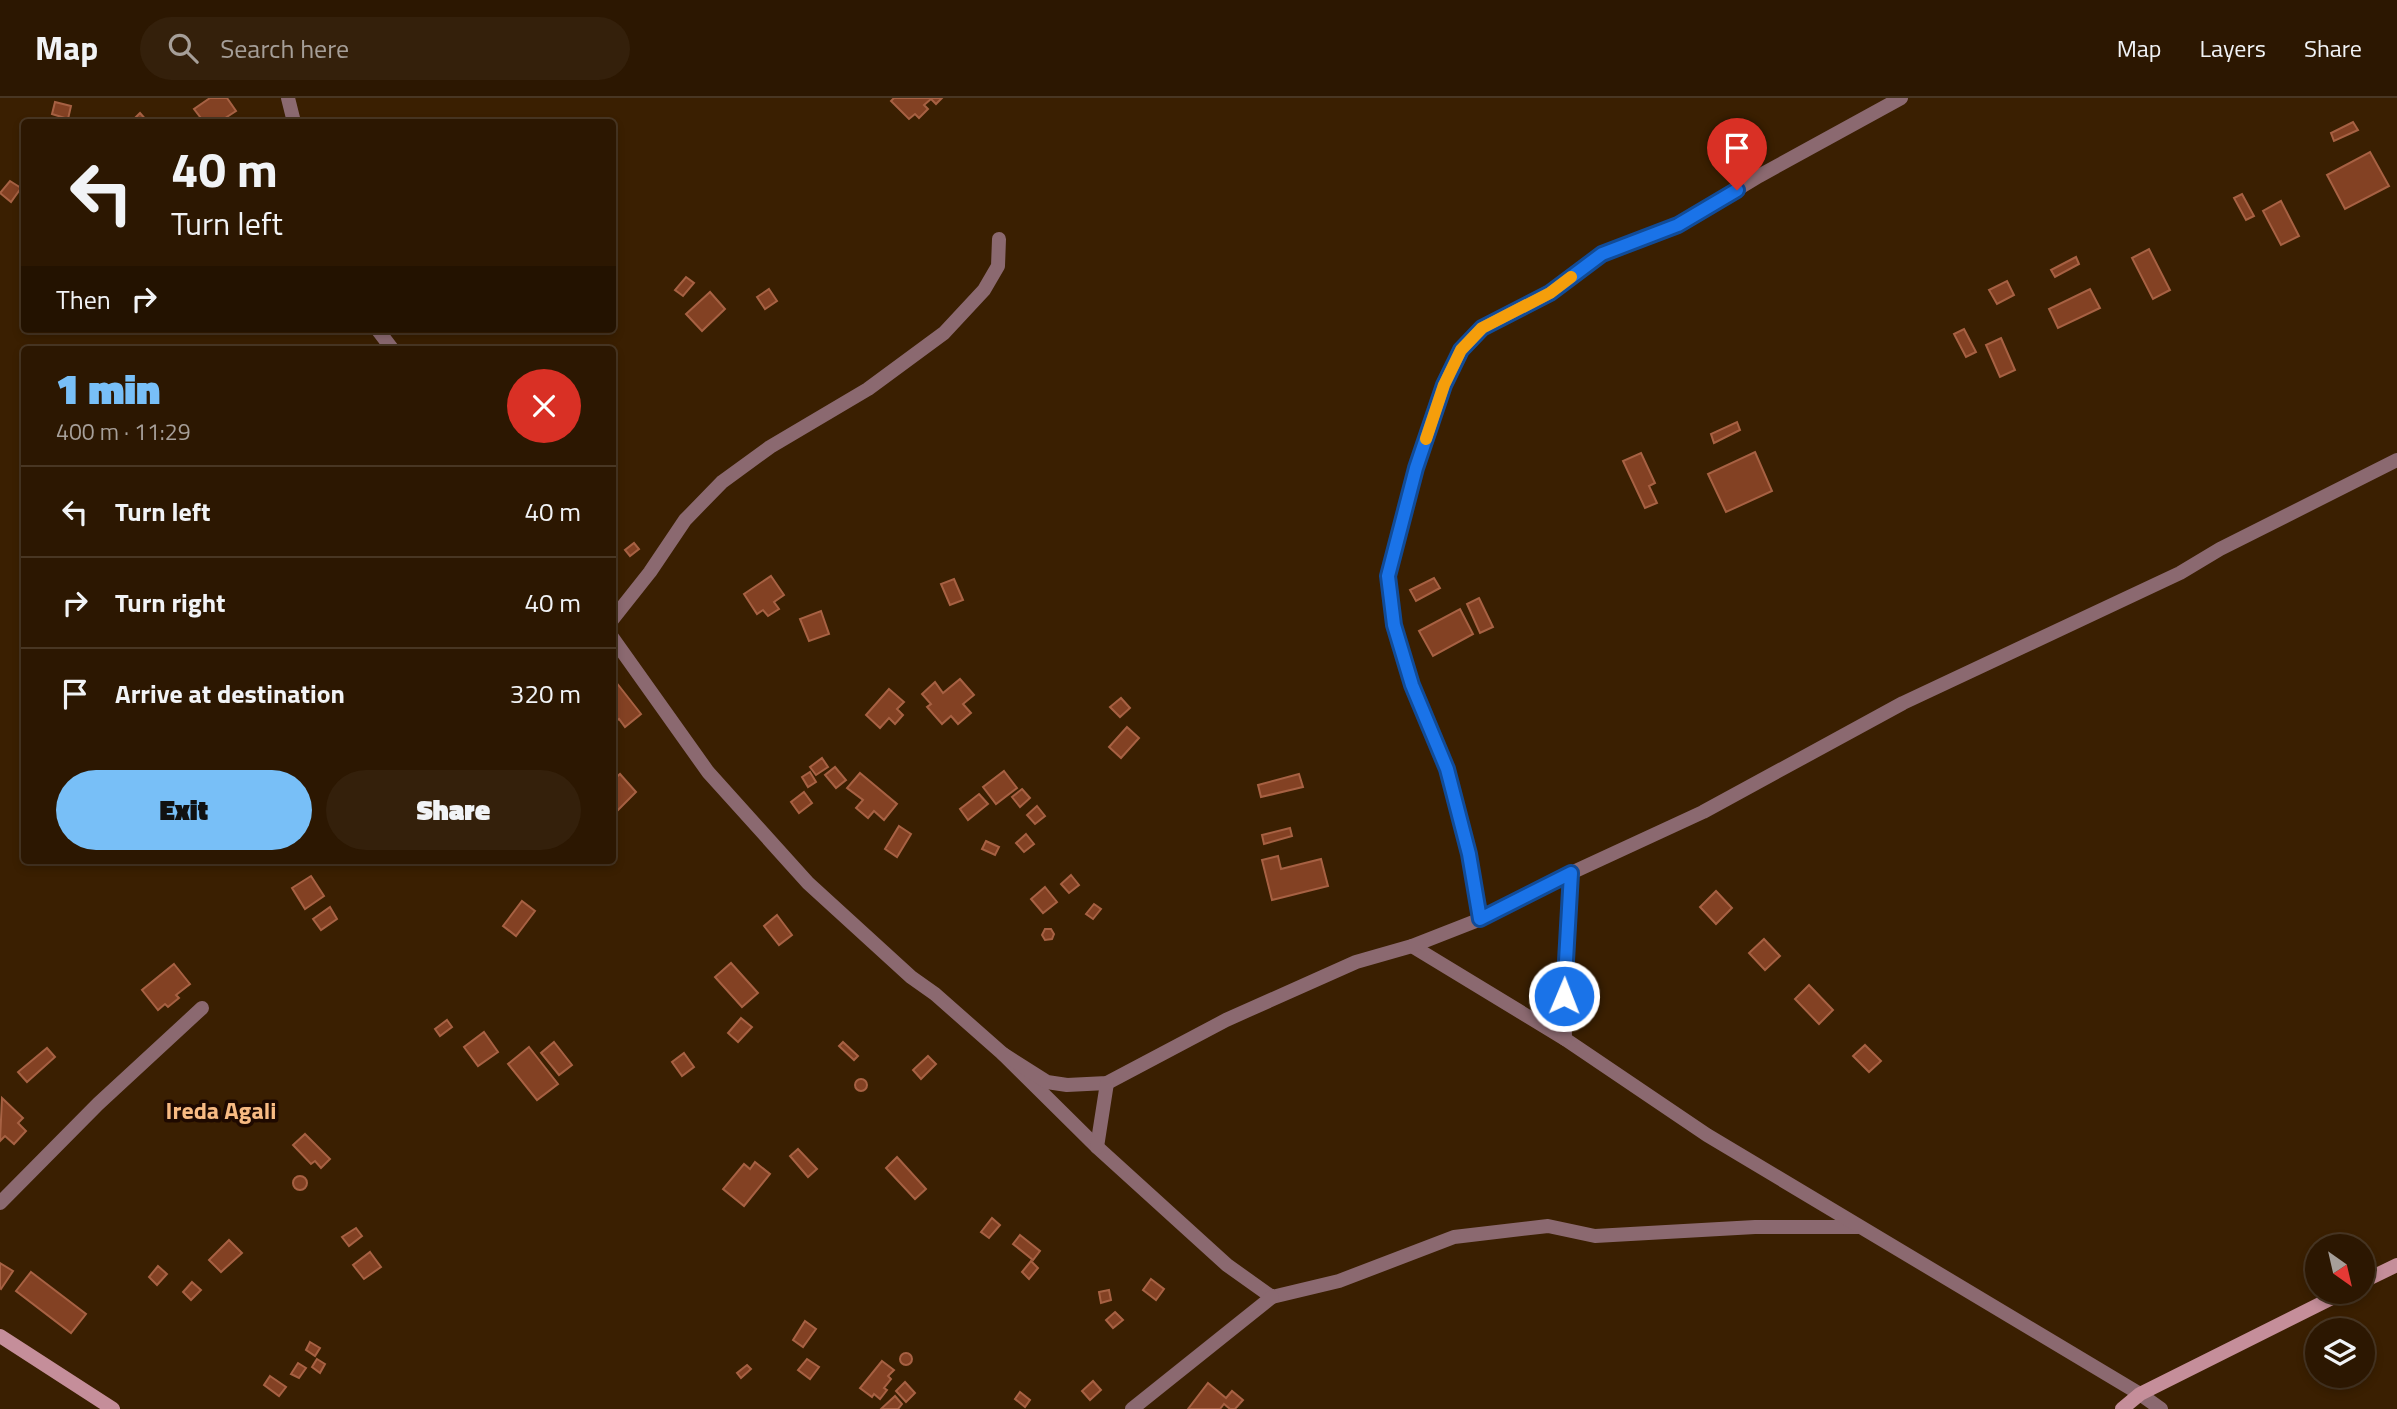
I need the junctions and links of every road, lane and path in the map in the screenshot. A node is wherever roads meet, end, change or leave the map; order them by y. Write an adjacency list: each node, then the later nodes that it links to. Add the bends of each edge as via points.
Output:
1 (288, 98): 3 (street)
2 (1901, 98): 9 (street, via 1678,225 1602,254 1550,293 1482,328 1461,350 1416,468 1388,576 1394,625 1412,685 1447,769)
3 (293, 119)
4 (999, 239): 6 (street, via 998,265 984,290 944,333 868,389 770,447 722,482 685,520)
5 (2397, 460): 8 (street, via 2179,573 1903,703 1703,812)
6 (616, 615)
7 (616, 643): 13 (street, via 708,772 808,883)
8 (1571, 873): 9 (street); 12 (street)
9 (1480, 919): 10 (street)
10 (1412, 946): 12 (street); 14 (street, via 1356,962 1226,1020)
11 (202, 1008): 16 (street)
12 (1565, 1039): 17 (street, via 1707,1135)
13 (1003, 1054): 14 (street, via 1048,1082); 15 (street)
14 (1107, 1083): 15 (street)
15 (1097, 1147): 20 (street, via 1227,1265)
16 (0, 1203)
17 (1859, 1227): 20 (street, via 1755,1227 1595,1236 1548,1226 1454,1237 1339,1281); 23 (street)
18 (2397, 1265): 19 (street)
19 (2375, 1276)
20 (1272, 1297): 25 (street)
21 (2320, 1304): 23 (street)
22 (0, 1336): 24 (street)
23 (2140, 1394): 26 (street); 27 (street)
24 (113, 1409)
25 (1132, 1409)
26 (2123, 1409)
27 (2161, 1409)

